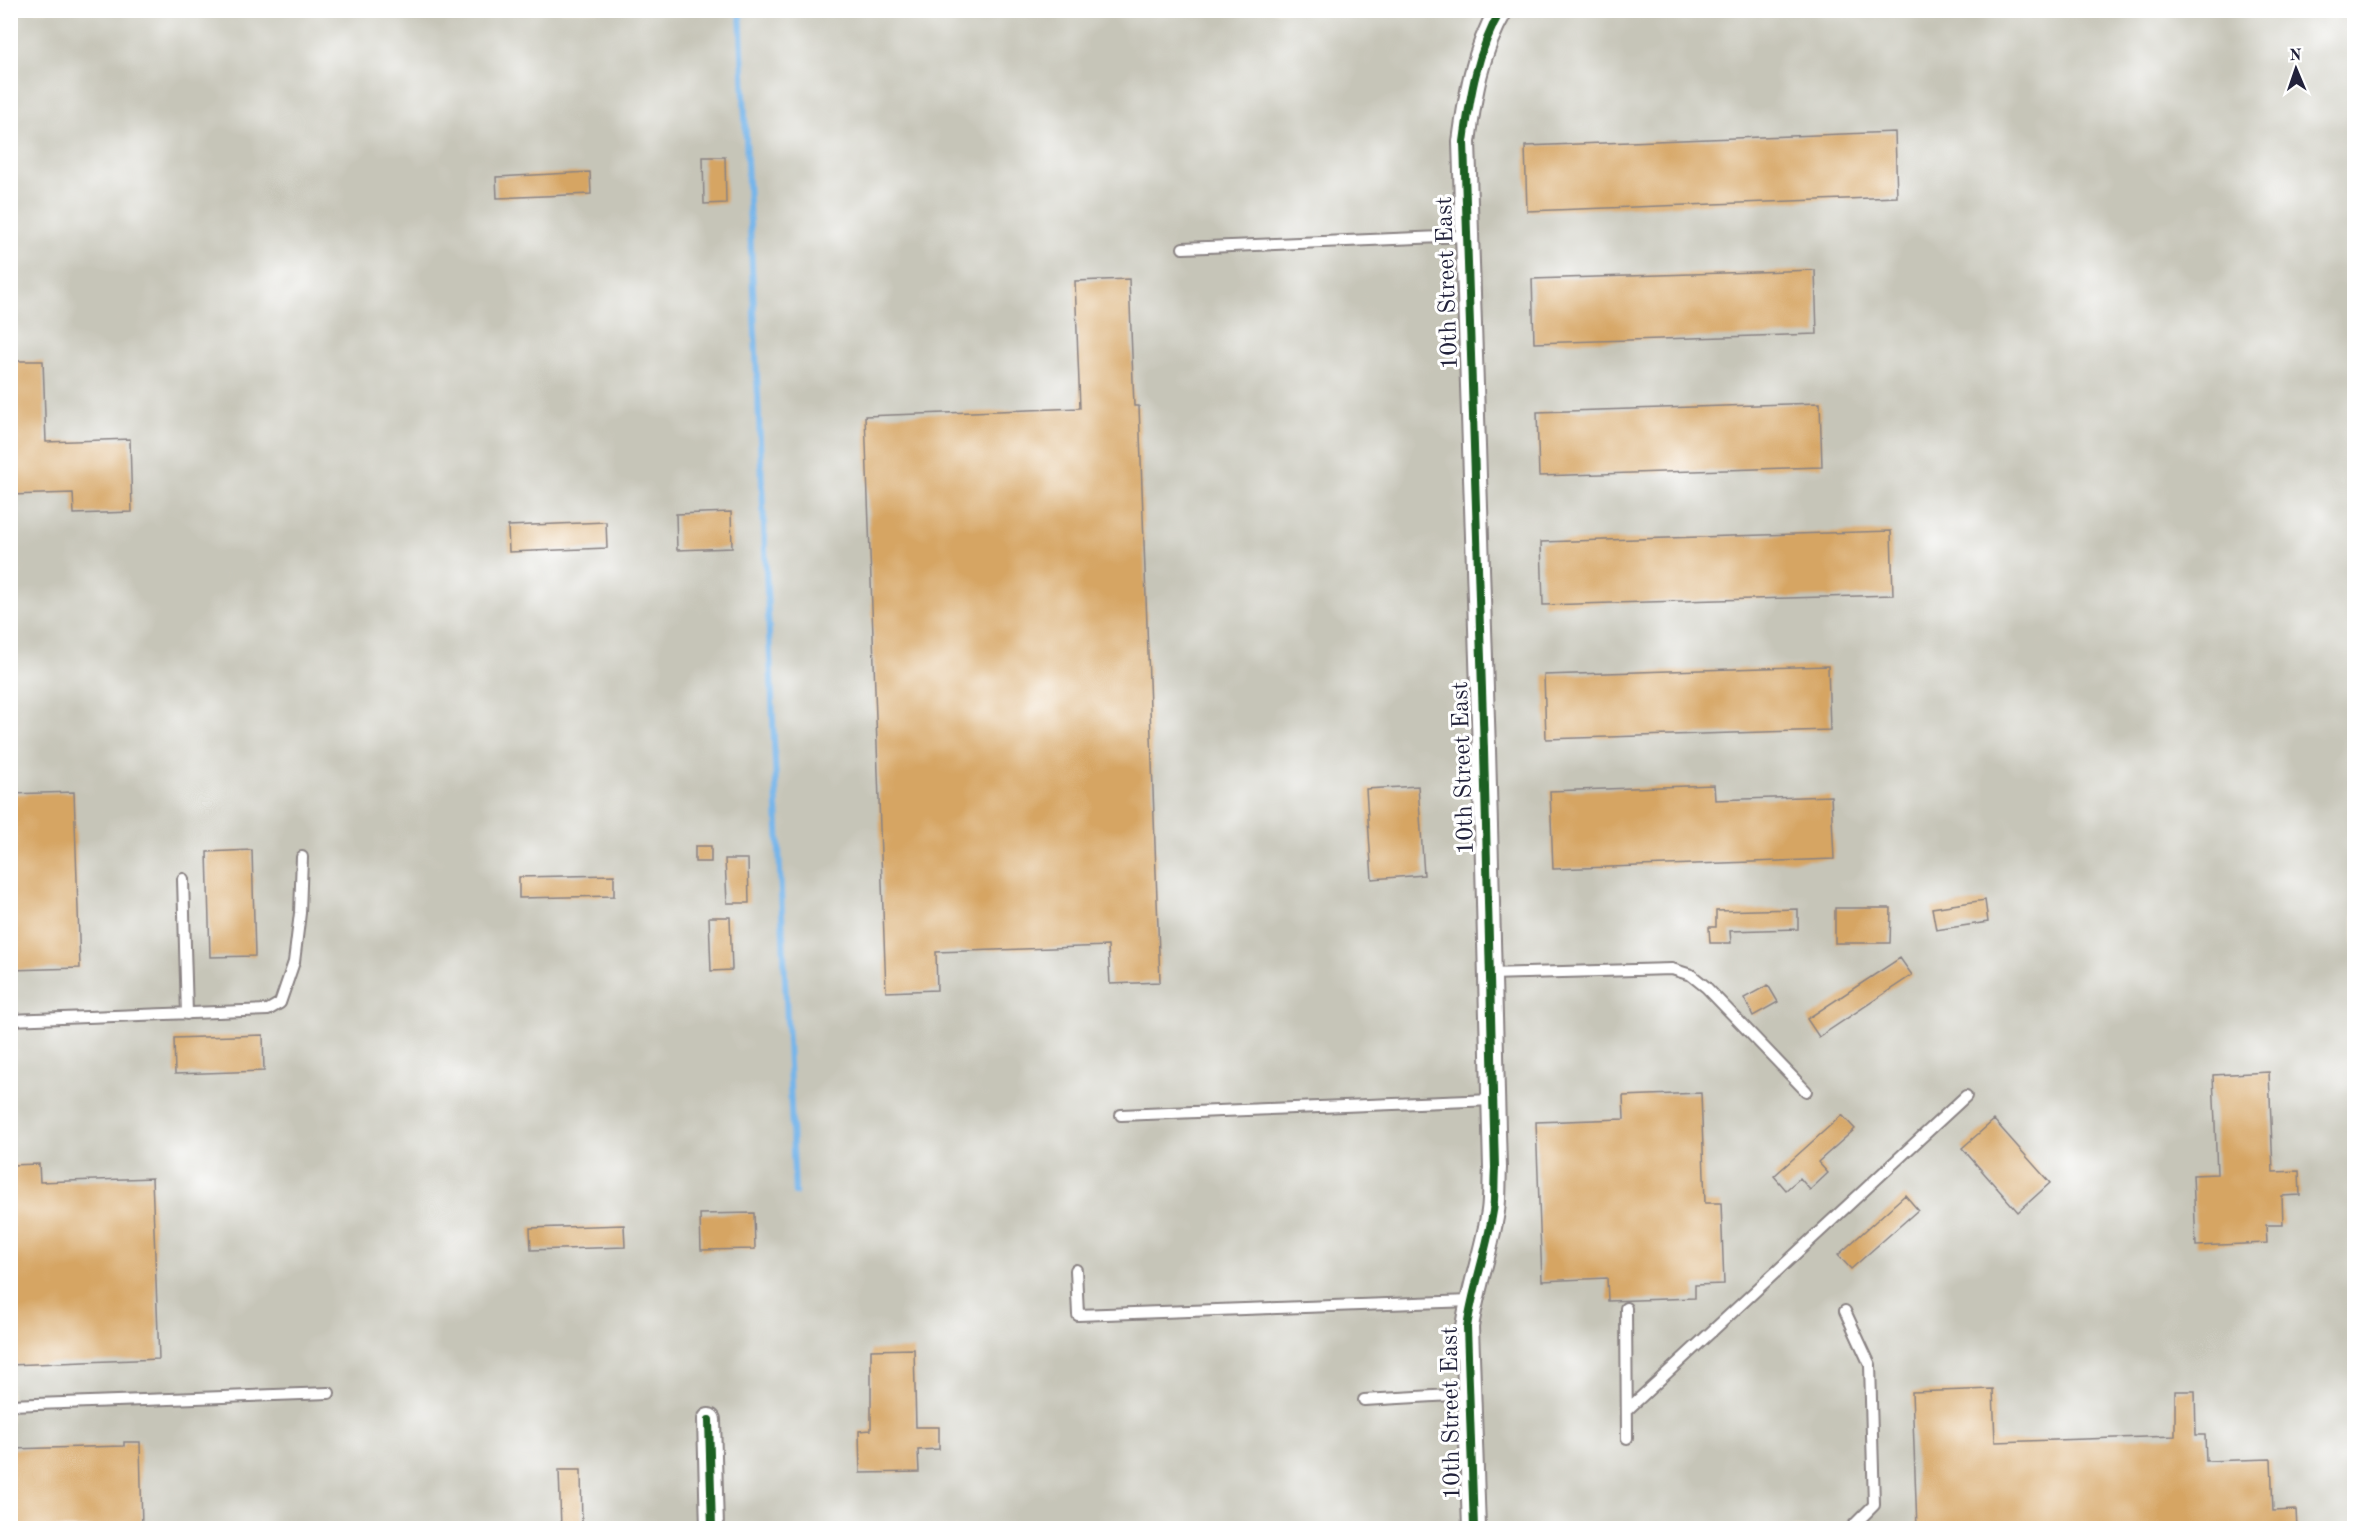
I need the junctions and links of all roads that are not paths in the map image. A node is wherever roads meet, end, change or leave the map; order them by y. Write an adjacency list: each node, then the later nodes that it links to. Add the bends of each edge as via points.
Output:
1 (1501, 10): 2 (street, 10th Street East, via 1487,37 1468,105 1464,142)
2 (1466, 237): 3 (lane); 6 (street, 10th Street East)
3 (1183, 248)
4 (302, 856): 7 (lane, via 294,962 280,1003 267,1010)
5 (183, 879): 7 (lane)
6 (1490, 974): 9 (lane, via 1672,969 1691,975); 11 (street, 10th Street East)
7 (187, 1014): 8 (lane)
8 (10, 1020)
9 (1806, 1091)
10 (1966, 1096): 21 (lane)
11 (1493, 1100): 12 (lane); 14 (street, 10th Street East, via 1493,1209)
12 (1121, 1115)
13 (1076, 1270): 14 (lane, via 1078,1315)
14 (1471, 1301): 18 (street, 10th Street East, via 1467,1327)
15 (1626, 1308): 21 (lane)
16 (1845, 1311): 26 (lane, via 1870,1365 1874,1505)
17 (329, 1393): 20 (lane)
18 (1469, 1394): 19 (lane); 25 (street, 10th Street East)
19 (1364, 1400)
20 (10, 1405)
21 (1627, 1410): 23 (lane)
22 (709, 1420): 24 (street)
23 (1627, 1438)
24 (712, 1528)
25 (1474, 1528)
26 (1851, 1528)

